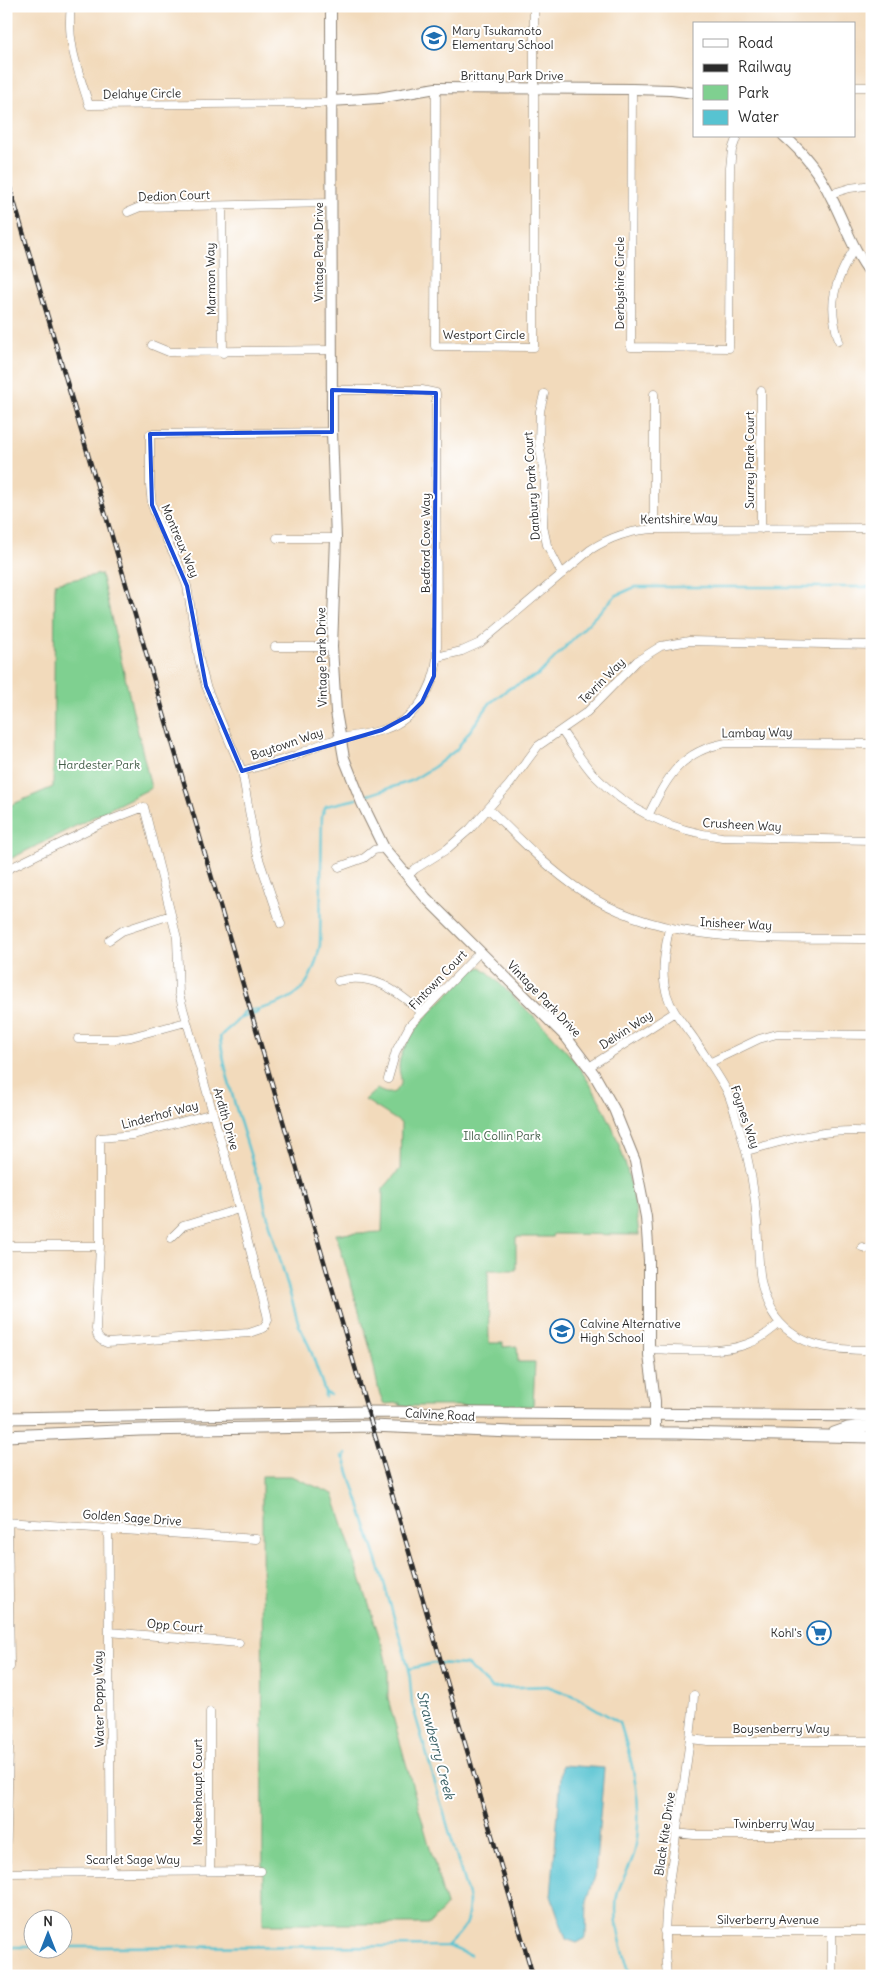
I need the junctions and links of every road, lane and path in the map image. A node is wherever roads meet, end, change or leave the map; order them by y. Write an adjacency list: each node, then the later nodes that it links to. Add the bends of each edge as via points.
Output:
1 (104, 6): 10 (street, Delahye Circle, via 71,7 71,46 89,106)
2 (330, 6): 10 (street, Vintage Park Drive)
3 (534, 6): 7 (street)
4 (856, 87): 5 (street)
5 (872, 87)
6 (436, 88): 7 (street, Brittany Park Drive); 7 (street, Westport Circle, via 435,346 534,347); 10 (street, Brittany Park Drive, via 379,98)
7 (534, 89): 8 (street, Brittany Park Drive)
8 (632, 89): 9 (street, Brittany Park Drive); 11 (street, Derbyshire Circle, via 631,347 729,348 730,168)
9 (693, 93)
10 (331, 101): 15 (street, Vintage Park Drive)
11 (736, 138)
12 (786, 138): 14 (street, via 805,156)
13 (872, 185): 14 (street)
14 (830, 194): 18 (street)
15 (332, 203): 16 (street); 22 (street, Vintage Park Drive)
16 (222, 206): 17 (street, Dedion Court, via 140,207); 23 (street, Marmon Way)
17 (128, 212)
18 (854, 249): 19 (street); 20 (street, via 839,276 833,296 832,315)
19 (872, 275)
20 (839, 342)
21 (152, 345): 23 (street, via 168,352)
22 (332, 350): 23 (street); 24 (street, Vintage Park Drive)
23 (223, 353)
24 (332, 390): 28 (street, Vintage Park Drive); 38 (street, Bedford Cove Way, via 422,390 436,393)
25 (761, 391): 31 (street, Surrey Park Court)
26 (544, 394): 34 (street, Danbury Park Court, via 539,443 545,480 544,526 547,545)
27 (654, 394): 30 (street)
28 (332, 432): 33 (street, Vintage Park Drive); 42 (street, Montreux Way, via 150,434 150,485 155,515 187,586 206,686)
29 (872, 528): 31 (street, Kentshire Way)
30 (654, 529): 31 (street, Kentshire Way); 34 (street, Kentshire Way, via 634,531 607,540)
31 (761, 529)
32 (277, 538): 33 (street)
33 (336, 538): 37 (street, Vintage Park Drive)
34 (562, 574): 38 (street, Kentshire Way, via 480,643)
35 (872, 645): 39 (street, Tevrin Way, via 689,641 670,644 644,655 587,712)
36 (275, 647): 37 (street)
37 (332, 647): 40 (street, Vintage Park Drive, via 333,687)
38 (437, 657): 40 (street, Bedford Cove Way, via 431,685 422,702 408,716 382,730)
39 (561, 730): 43 (street, Tevrin Way, via 532,753); 44 (street, Crusheen Way, via 607,787)
40 (340, 738): 42 (street, Baytown Way); 46 (street, Vintage Park Drive, via 355,787)
41 (872, 744): 44 (street, Lambay Way, via 726,742 707,747 675,768)
42 (242, 770): 51 (street, via 256,850)
43 (489, 809): 49 (street, Tevrin Way, via 447,849); 52 (street, Inisheer Way, via 541,860 581,891 635,918)
44 (648, 816): 45 (street, Crusheen Way, via 683,830 722,837)
45 (872, 840)
46 (384, 848): 47 (street); 49 (street, Vintage Park Drive)
47 (339, 867)
48 (6, 870): 50 (street, Ardith Drive, via 100,824 144,808)
49 (407, 877): 55 (street, Vintage Park Drive)
50 (171, 915): 54 (street, via 122,931); 59 (street, Ardith Drive, via 177,938 179,994)
51 (281, 924)
52 (669, 928): 53 (street, Inisheer Way, via 718,936); 58 (street, Foynes Way, via 663,973)
53 (872, 939)
54 (109, 940)
55 (480, 952): 57 (street, Fintown Court); 63 (street, Vintage Park Drive, via 556,1026)
56 (338, 981): 57 (street, via 355,978 383,984)
57 (421, 1012): 64 (street, Fintown Court, via 396,1051)
58 (674, 1012): 62 (street, Foynes Way); 63 (street, Delvin Way)
59 (186, 1022): 61 (street, via 131,1037); 65 (street, Ardith Drive)
60 (872, 1035): 62 (street, via 777,1034)
61 (78, 1039)
62 (709, 1063): 67 (street, Foynes Way, via 726,1090)
63 (589, 1067): 75 (street, Vintage Park Drive, via 622,1126 640,1180 648,1234)
64 (388, 1079)
65 (213, 1113): 68 (street, Ardith Drive); 71 (street, Linderhof Way, via 133,1135 100,1138)
66 (872, 1132): 67 (street, via 826,1132)
67 (746, 1151): 74 (street, Foynes Way, via 756,1211 761,1287 768,1306)
68 (239, 1209): 69 (street, via 183,1226); 71 (street, Ardith Drive, via 268,1320 258,1331 238,1335 100,1341 96,1329)
69 (170, 1238)
70 (6, 1246): 71 (street)
71 (100, 1246)
72 (862, 1247): 73 (street)
73 (872, 1250)
74 (780, 1323): 75 (street, via 757,1340 739,1347); 76 (street, via 798,1337 821,1347)
75 (649, 1349): 77 (street, Vintage Park Drive)
76 (872, 1350)
77 (655, 1414): 78 (main road, Calvine Road); 79 (main road, Calvine Road, via 368,1412); 81 (street, Vintage Park Drive)
78 (872, 1416)
79 (6, 1418)
80 (872, 1425): 83 (main road, via 848,1428)
81 (655, 1433): 82 (main road, Calvine Road, via 511,1432 372,1426); 83 (main road, Calvine Road)
82 (6, 1436)
83 (827, 1436): 84 (main road, Calvine Road)
84 (872, 1437)
85 (7, 1522): 86 (street, Golden Sage Drive); 90 (street)
86 (108, 1528): 87 (street, Golden Sage Drive); 88 (street, Water Poppy Way)
87 (256, 1539)
88 (109, 1632): 89 (street, Opp Court); 99 (street, Water Poppy Way)
89 (239, 1643)
90 (10, 1666)
91 (694, 1695): 94 (street, Black Kite Drive)
92 (10, 1708): 98 (street)
93 (210, 1712): 100 (street, Mockenhaupt Court)
94 (690, 1739): 95 (street, Boysenberry Way); 96 (street, Black Kite Drive)
95 (872, 1741)
96 (676, 1833): 97 (street, Twinberry Way); 103 (street, Black Kite Drive)
97 (872, 1835)
98 (6, 1866)
99 (111, 1871): 100 (street, Scarlet Sage Way); 102 (street, Scarlet Sage Way)
100 (210, 1871): 101 (street, Scarlet Sage Way)
101 (261, 1871)
102 (6, 1873)
103 (664, 1931): 104 (street, Silverberry Avenue); 106 (street, Black Kite Drive)
104 (832, 1931): 105 (street, Silverberry Avenue); 107 (street)
105 (872, 1931)
106 (668, 1976)
107 (832, 1976)

